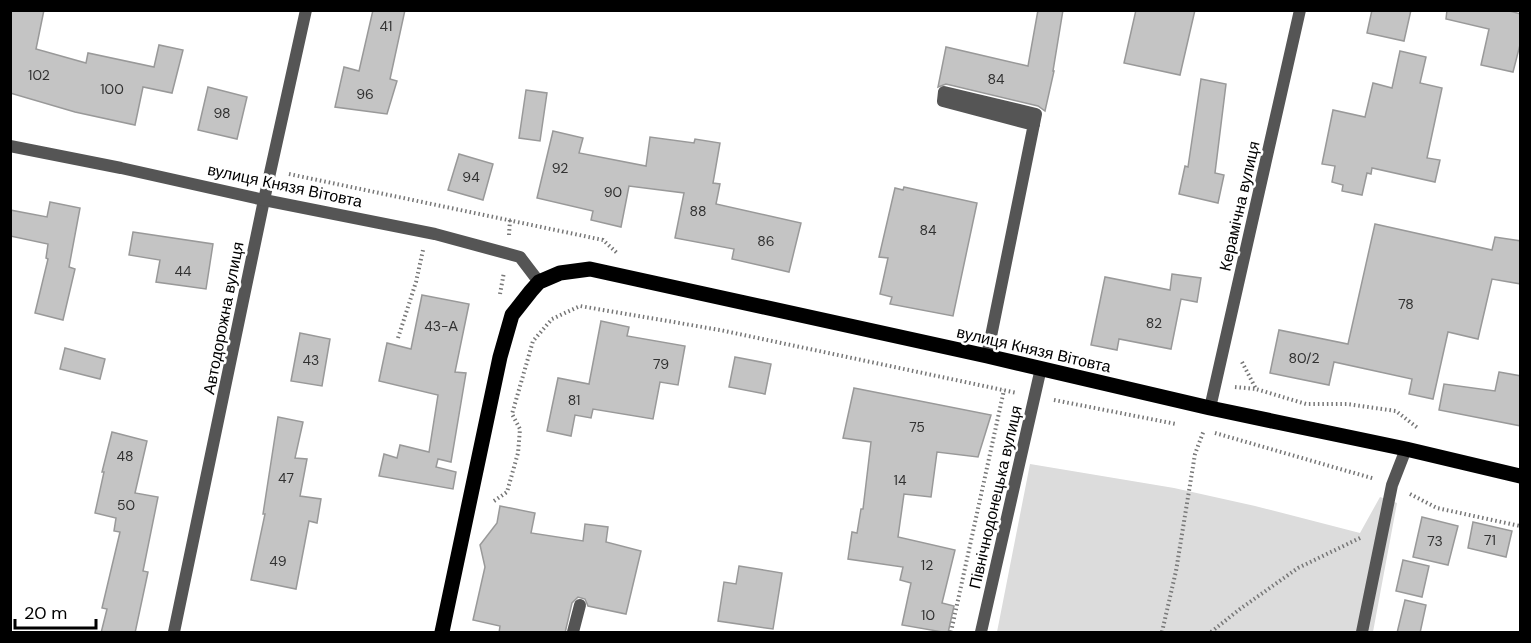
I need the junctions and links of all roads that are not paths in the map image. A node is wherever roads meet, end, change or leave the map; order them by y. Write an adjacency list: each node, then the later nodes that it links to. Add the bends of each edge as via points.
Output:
1 (306, 10): 5 (street, Автодорожна вулиця)
2 (1300, 10): 9 (street, Керамічна вулиця)
3 (1034, 125): 3 (street, via 1036,114 944,92 943,101); 7 (street)
4 (10, 146): 5 (street, вулиця Князя Вітовта)
5 (264, 200): 6 (street, вулиця Князя Вітовта, via 435,234 520,257); 13 (street, Автодорожна вулиця)
6 (539, 282): 7 (main road, вулиця Князя Вітовта, via 560,273 590,269); 14 (main road, via 512,315 500,357)
7 (987, 356): 8 (main road, вулиця Князя Вітовта)
8 (1041, 368): 9 (main road, вулиця Князя Вітовта); 16 (street, Північнодонецька вулиця)
9 (1210, 408): 10 (main road, вулиця Князя Вітовта)
10 (1406, 449): 11 (main road, вулиця Князя Вітовта); 17 (street, via 1392,485)
11 (1521, 476)
12 (580, 605): 15 (street)
13 (174, 633)
14 (442, 633)
15 (573, 633)
16 (981, 633)
17 (1362, 633)

